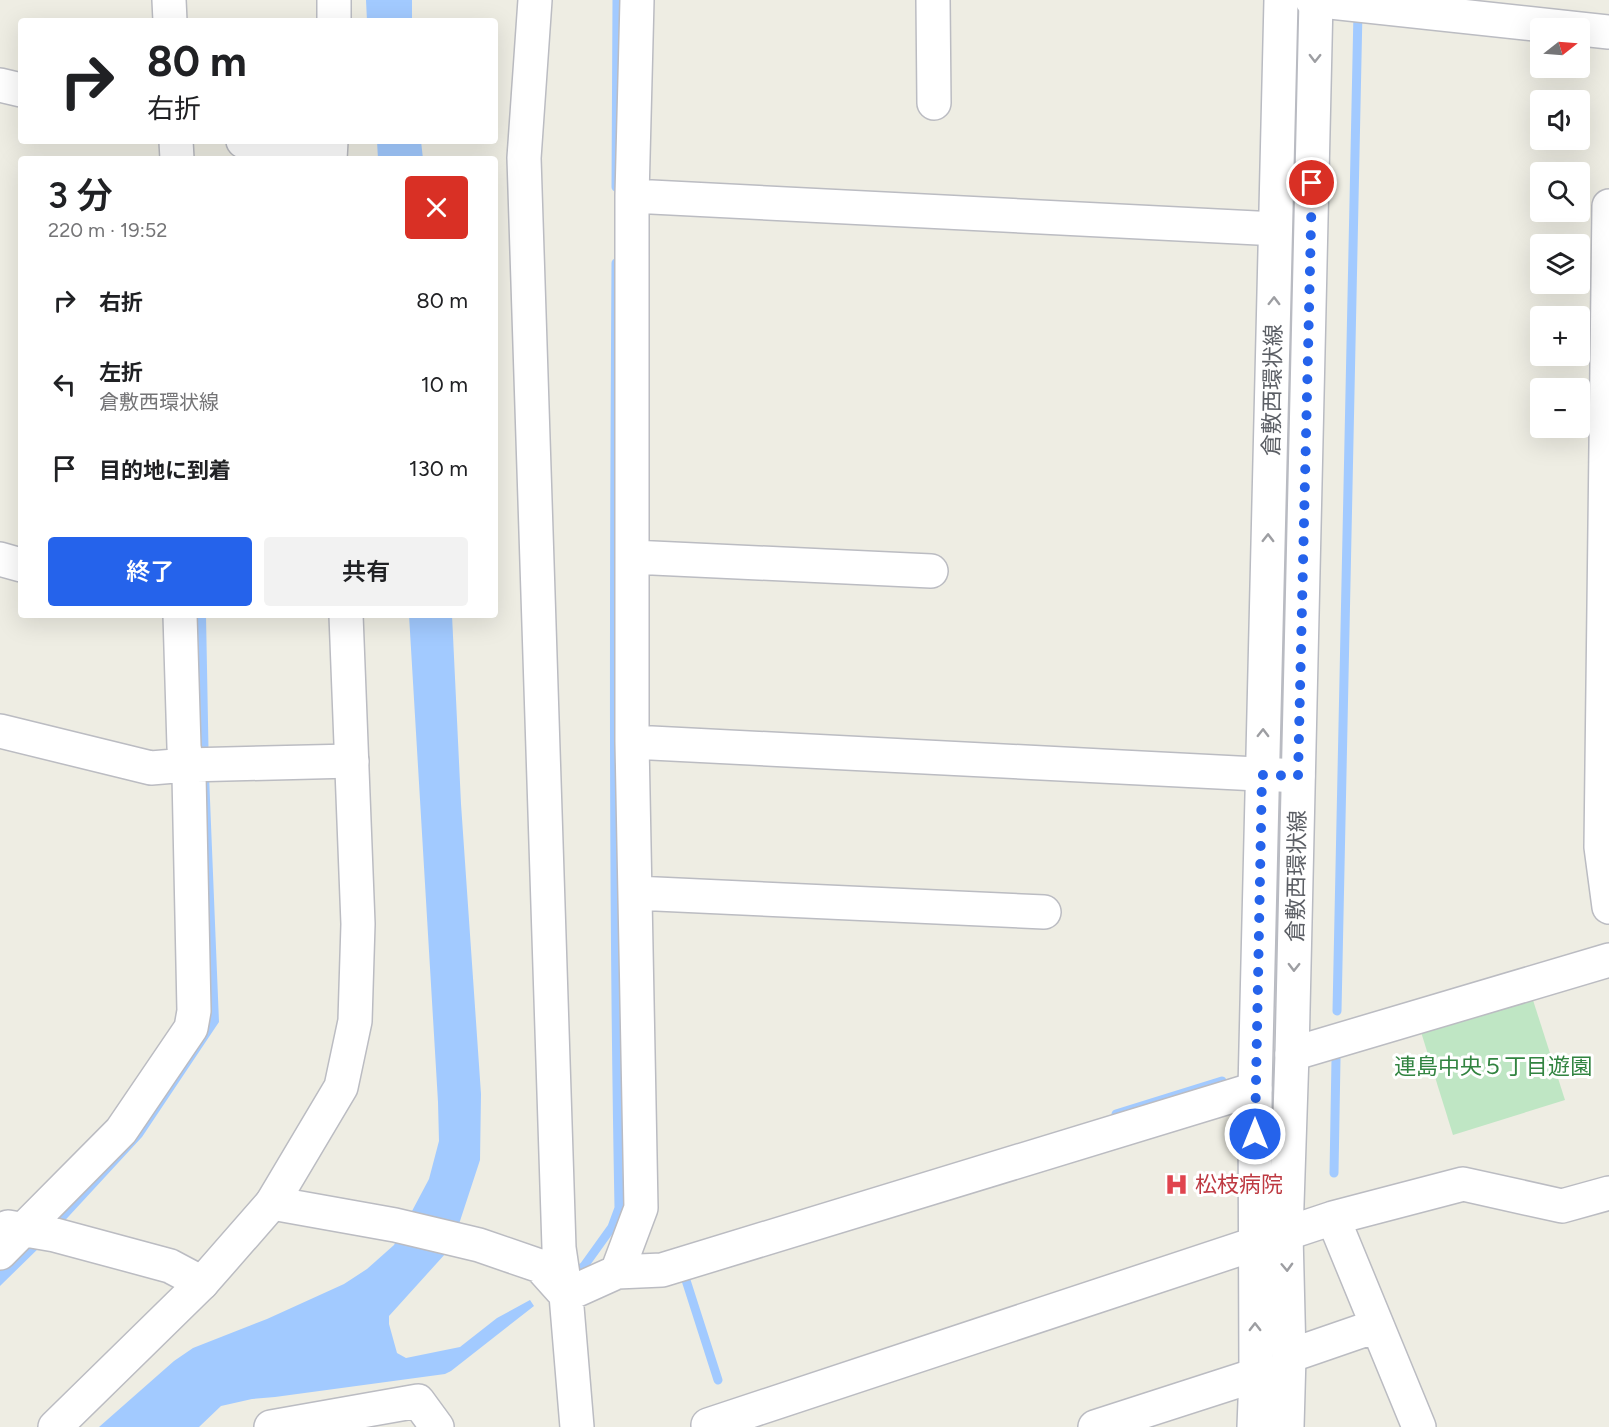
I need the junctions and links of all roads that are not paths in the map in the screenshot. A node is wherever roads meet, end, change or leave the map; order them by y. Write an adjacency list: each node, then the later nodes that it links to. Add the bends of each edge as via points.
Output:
1 (169, 0): 8 (street)
2 (334, 0): 9 (street)
3 (536, 0): 48 (street, via 524,158 559,1248)
4 (637, 0): 16 (street)
5 (933, 0): 13 (street)
6 (1281, 0): 18 (street, 倉敷西環状線)
7 (1315, 0): 10 (street); 32 (street, 倉敷西環状線, one-way to 32)
8 (170, 18)
9 (334, 18)
10 (1609, 32)
11 (0, 85): 12 (street)
12 (18, 89)
13 (934, 103)
14 (254, 144): 15 (street)
15 (300, 156)
16 (632, 196): 18 (street); 21 (street)
17 (1609, 207): 19 (street)
18 (1275, 229): 31 (street, 倉敷西環状線, one-way to 18)
19 (1609, 242): 20 (street)
20 (1607, 475): 34 (street, via 1601,847)
21 (632, 557): 24 (street); 28 (street)
22 (0, 559): 23 (street)
23 (18, 564)
24 (931, 571)
25 (180, 618): 30 (street, via 184,747)
26 (346, 618): 29 (street)
27 (0, 731): 30 (street, via 152,768)
28 (632, 742): 31 (street); 33 (street)
29 (352, 761): 30 (street); 40 (street, via 358,924 355,1021 341,1087)
30 (197, 765): 42 (street, via 189,775 191,1028 122,1131)
31 (1262, 775): 32 (street); 38 (street, 倉敷西環状線)
32 (1298, 776): 37 (street, 倉敷西環状線, one-way to 37)
33 (635, 893): 35 (street); 46 (street, via 641,1208)
34 (1609, 907)
35 (1044, 912)
36 (1609, 960): 37 (street)
37 (1292, 1054): 43 (street, 倉敷西環状線)
38 (1255, 1089): 44 (street, 倉敷西環状線); 46 (street, via 662,1270)
39 (1609, 1193): 41 (street, via 1562,1206 1463,1184)
40 (272, 1203): 47 (street); 48 (street, via 479,1245 540,1266)
41 (1333, 1218): 43 (street); 49 (street)
42 (27, 1230): 45 (street); 47 (street, via 170,1266)
43 (1286, 1234): 44 (street); 50 (street, 倉敷西環状線, one-way to 50)
44 (1255, 1245): 51 (street, 倉敷西環状線, one-way to 44); 52 (street)
45 (0, 1253)
46 (616, 1272): 48 (street)
47 (202, 1284): 53 (street)
48 (566, 1295): 56 (street)
49 (1376, 1326): 50 (street); 60 (street)
50 (1289, 1356): 59 (street, 倉敷西環状線)
51 (1256, 1375): 57 (street); 58 (street, 倉敷西環状線)
52 (705, 1426)
53 (55, 1427)
54 (271, 1427): 55 (street, via 418,1401)
55 (437, 1427)
56 (577, 1427)
57 (1095, 1427)
58 (1254, 1427)
59 (1287, 1427)
60 (1419, 1427)

